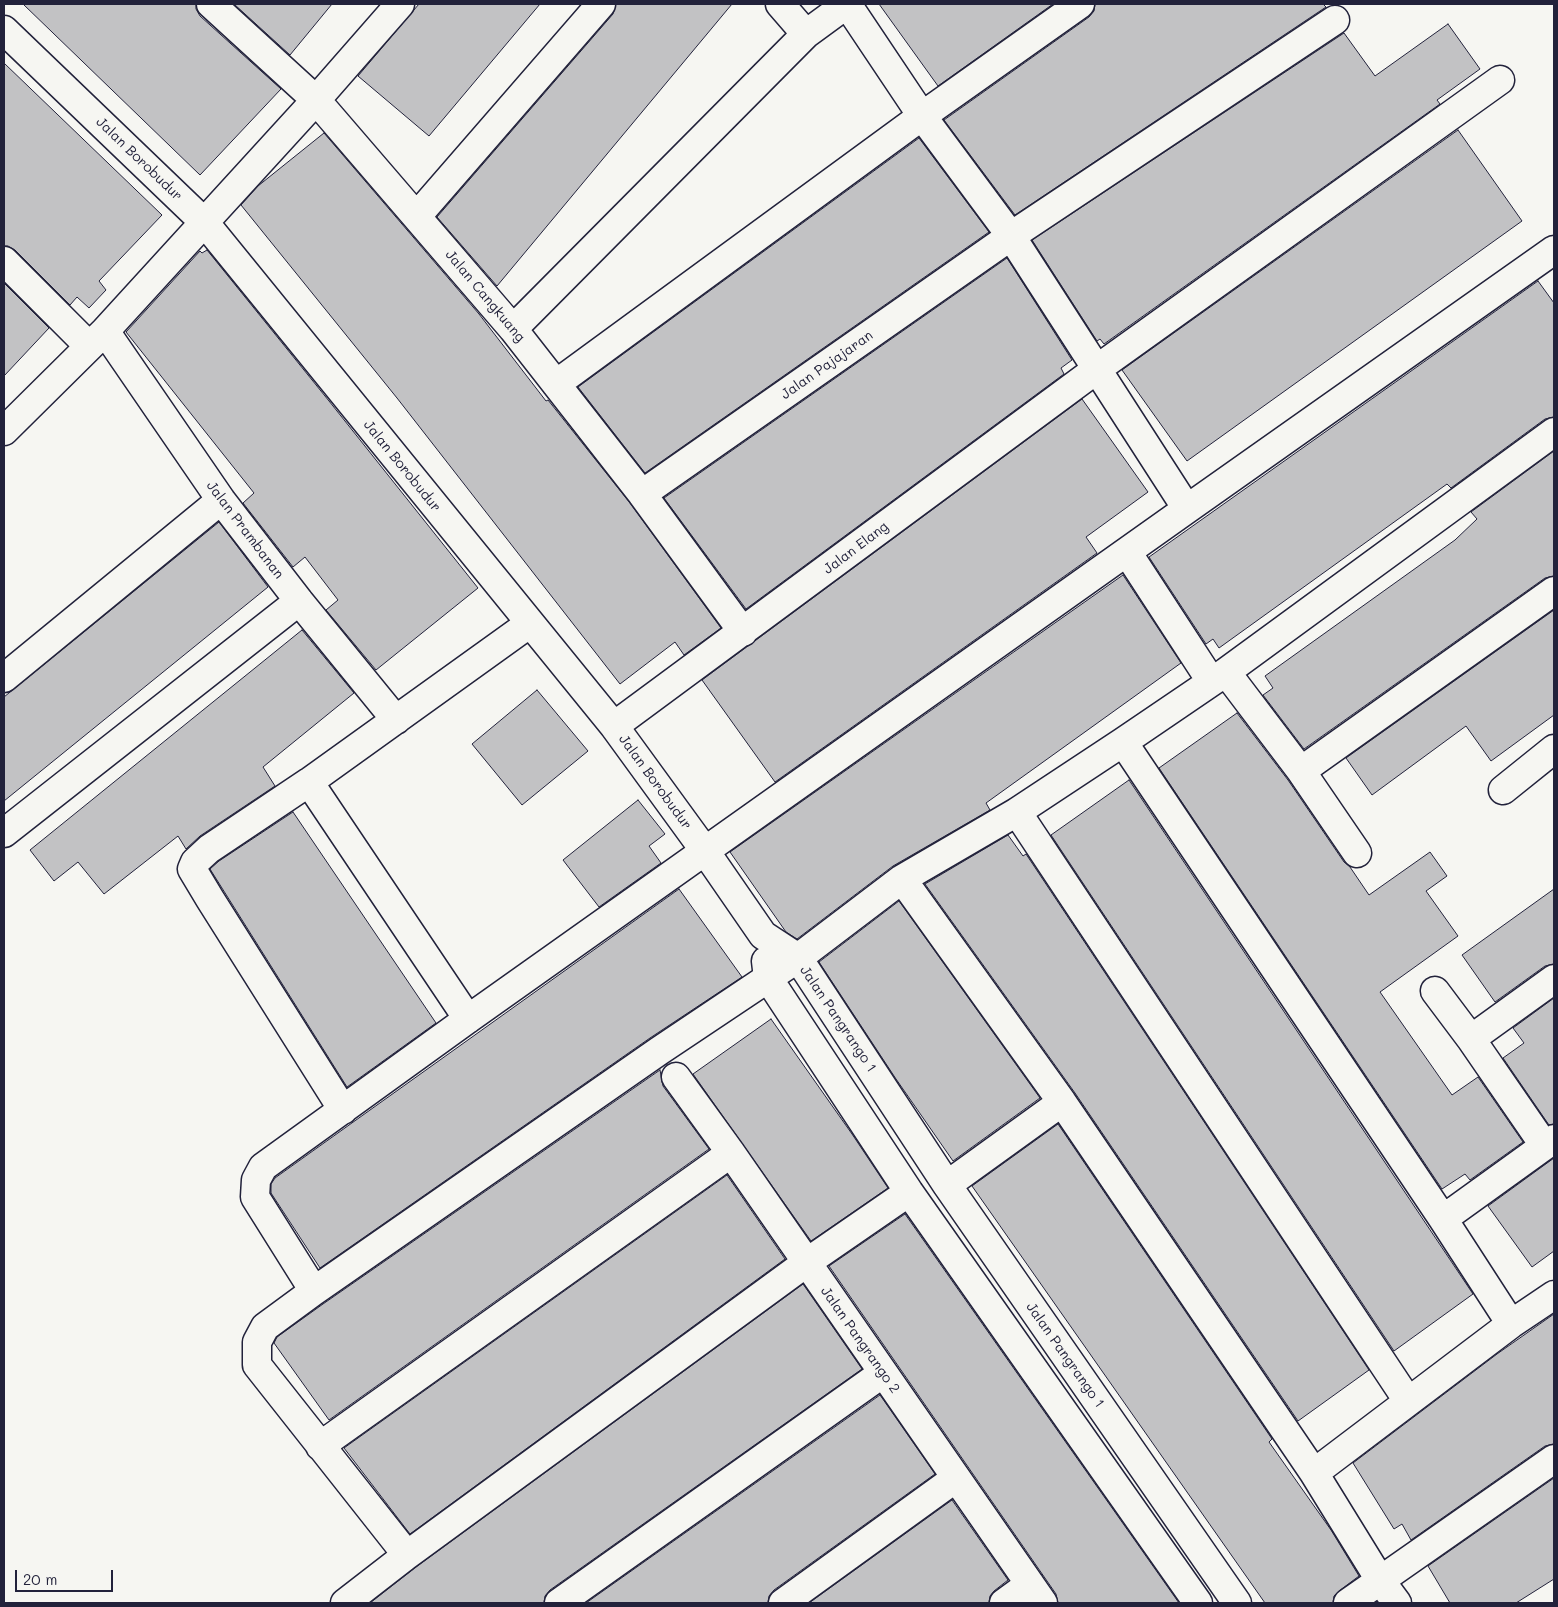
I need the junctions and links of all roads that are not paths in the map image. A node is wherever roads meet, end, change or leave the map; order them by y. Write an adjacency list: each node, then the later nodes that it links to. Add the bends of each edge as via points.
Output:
1 (211, 4): 10 (street, Jalan Cangkuang)
2 (400, 4): 10 (street)
3 (601, 4): 12 (street)
4 (780, 4): 8 (street)
5 (1080, 4): 11 (street)
6 (1335, 20): 14 (street, Jalan Pajajaran)
7 (4, 30): 13 (street, Jalan Borobudur)
8 (806, 34): 11 (street, via 847,4); 17 (street)
9 (1500, 80): 19 (street, Jalan Elang)
10 (316, 100): 12 (street, Jalan Cangkuang); 13 (street)
11 (922, 116): 14 (street); 20 (street)
12 (417, 216): 17 (street, Jalan Cangkuang)
13 (205, 223): 18 (street); 29 (street, Jalan Borobudur)
14 (1011, 236): 19 (street); 23 (street, Jalan Pajajaran)
15 (1554, 250): 25 (street)
16 (4, 261): 18 (street, Jalan Prambanan)
17 (513, 329): 20 (street, Jalan Cangkuang)
18 (97, 338): 21 (street); 24 (street, Jalan Prambanan)
19 (1097, 369): 25 (street); 30 (street, Jalan Elang)
20 (556, 384): 23 (street, Jalan Cangkuang)
21 (4, 431)
22 (1554, 432): 31 (street)
23 (642, 494): 30 (street, Jalan Cangkuang)
24 (221, 500): 28 (street, Jalan Prambanan); 32 (street)
25 (1186, 509): 26 (street)
26 (1127, 552): 31 (street); 42 (street)
27 (1554, 591): 37 (street)
28 (299, 601): 33 (street, Jalan Prambanan); 41 (street)
29 (529, 624): 33 (street); 34 (street, Jalan Borobudur)
30 (743, 632): 34 (street, Jalan Elang)
31 (1218, 676): 35 (street); 37 (street)
32 (4, 678)
33 (396, 720): 38 (street)
34 (614, 726): 42 (street, Jalan Borobudur)
35 (1123, 742): 40 (street); 59 (street)
36 (1554, 750): 39 (street)
37 (1301, 771): 43 (street)
38 (309, 782): 50 (street); 54 (street, via 210,849 192,869)
39 (1503, 790)
40 (1017, 812): 44 (street); 65 (street)
41 (4, 833)
42 (705, 851): 45 (street, Jalan Borobudur); 50 (street)
43 (1357, 852)
44 (902, 880): 46 (street); 53 (street)
45 (763, 935): 46 (street, Jalan Pangrango 1); 47 (street)
46 (798, 958): 47 (street); 57 (street, Jalan Pangrango 1)
47 (768, 978): 58 (street); 61 (street)
48 (1554, 979): 51 (street)
49 (1435, 990): 51 (street)
50 (468, 1019): 54 (street)
51 (1471, 1039): 55 (street)
52 (676, 1077): 56 (street, Jalan Pangrango 2)
53 (1062, 1102): 57 (street); 68 (street)
54 (343, 1110): 61 (street, via 263,1168 256,1180 255,1197)
55 (1549, 1142): 59 (street)
56 (731, 1153): 60 (street, Jalan Pangrango 2); 66 (street)
57 (947, 1185): 78 (street, Jalan Pangrango 1)
58 (909, 1192): 60 (street); 77 (street)
59 (1443, 1219): 63 (street)
60 (806, 1263): 64 (street, Jalan Pangrango 2); 70 (street)
61 (314, 1291): 66 (street, via 266,1326 257,1342 257,1365)
62 (1554, 1295): 63 (street)
63 (1512, 1324): 65 (street)
64 (883, 1372): 69 (street, Jalan Pangrango 2); 74 (street)
65 (1408, 1401): 68 (street)
66 (320, 1446): 70 (street)
67 (1554, 1458): 71 (street)
68 (1314, 1473): 71 (street)
69 (956, 1478): 72 (street, Jalan Pangrango 2); 75 (street)
70 (407, 1555): 73 (street)
71 (1380, 1580): 79 (street); 80 (street)
72 (1037, 1594): 76 (street)
73 (345, 1603)
74 (559, 1603)
75 (783, 1603)
76 (1004, 1603)
77 (1198, 1603)
78 (1237, 1603)
79 (1348, 1603)
80 (1397, 1603)

